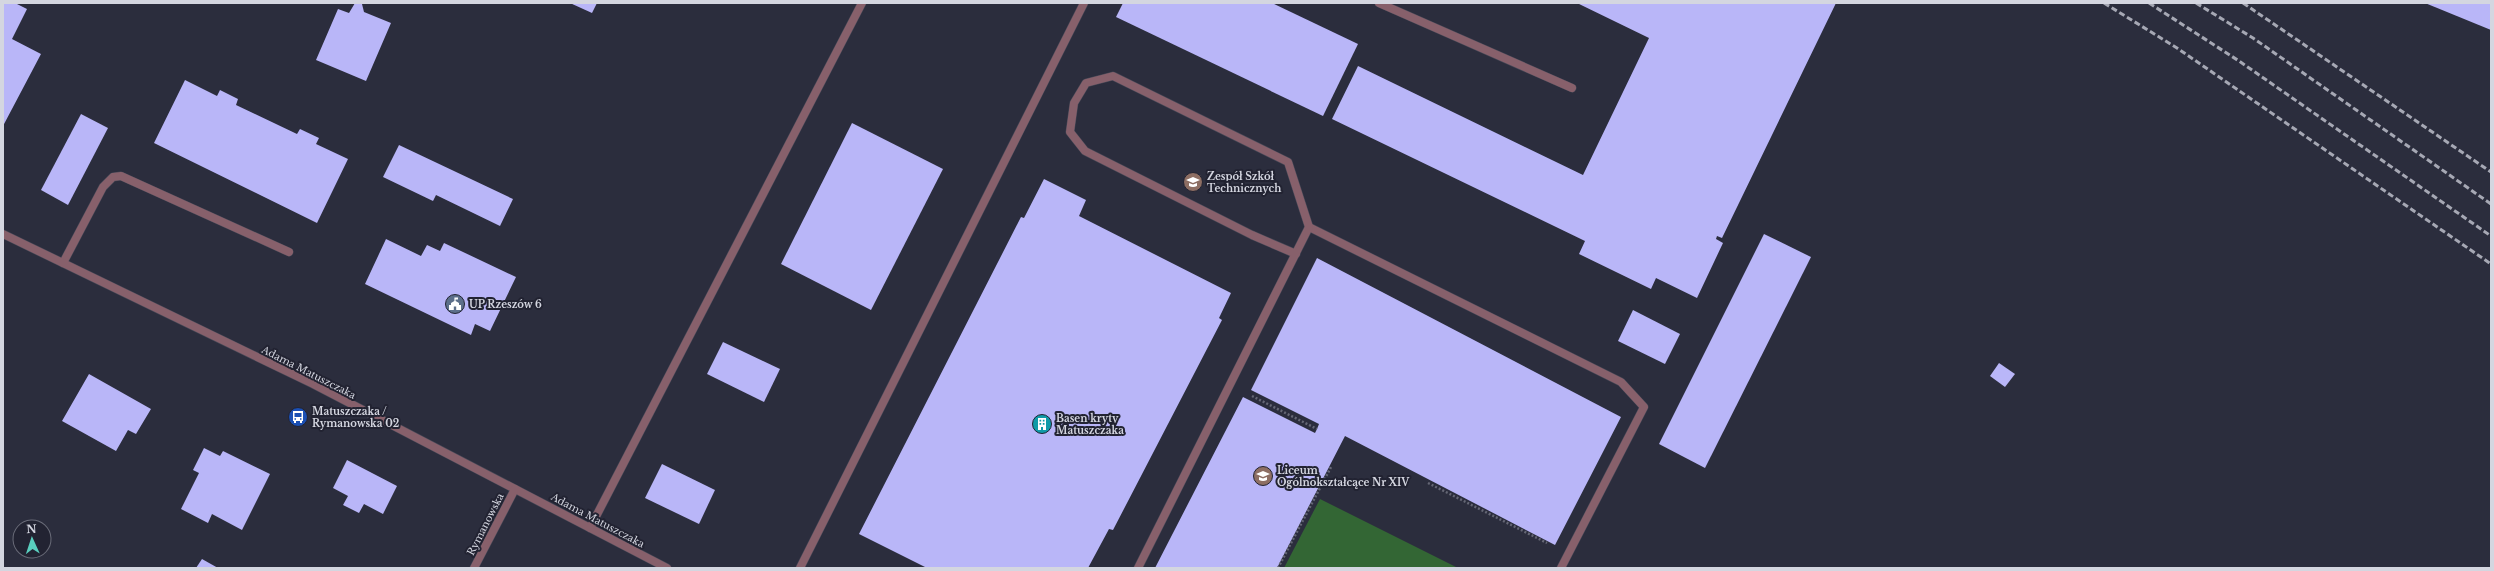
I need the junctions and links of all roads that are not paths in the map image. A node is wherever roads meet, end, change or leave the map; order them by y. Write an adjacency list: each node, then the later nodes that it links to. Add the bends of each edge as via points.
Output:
1 (862, 3): 11 (street)
2 (1084, 3): 14 (street)
3 (1379, 3): 4 (street)
4 (1572, 88)
5 (1310, 227): 8 (street); 8 (street, via 1288,162 1113,76 1086,83 1074,103 1070,132 1085,151 1252,235); 16 (street, via 1621,382 1644,407)
6 (3, 234): 9 (street, Adama Matuszczaka)
7 (289, 252): 9 (street, via 121,176 113,177 103,187)
8 (1296, 254): 15 (street)
9 (63, 263): 10 (street, Adama Matuszczaka, via 313,384)
10 (515, 489): 11 (street, Adama Matuszczaka); 12 (street, Rymanowska)
11 (590, 528): 13 (street, Adama Matuszczaka)
12 (474, 568)
13 (667, 568)
14 (800, 568)
15 (1138, 568)
16 (1561, 568)

